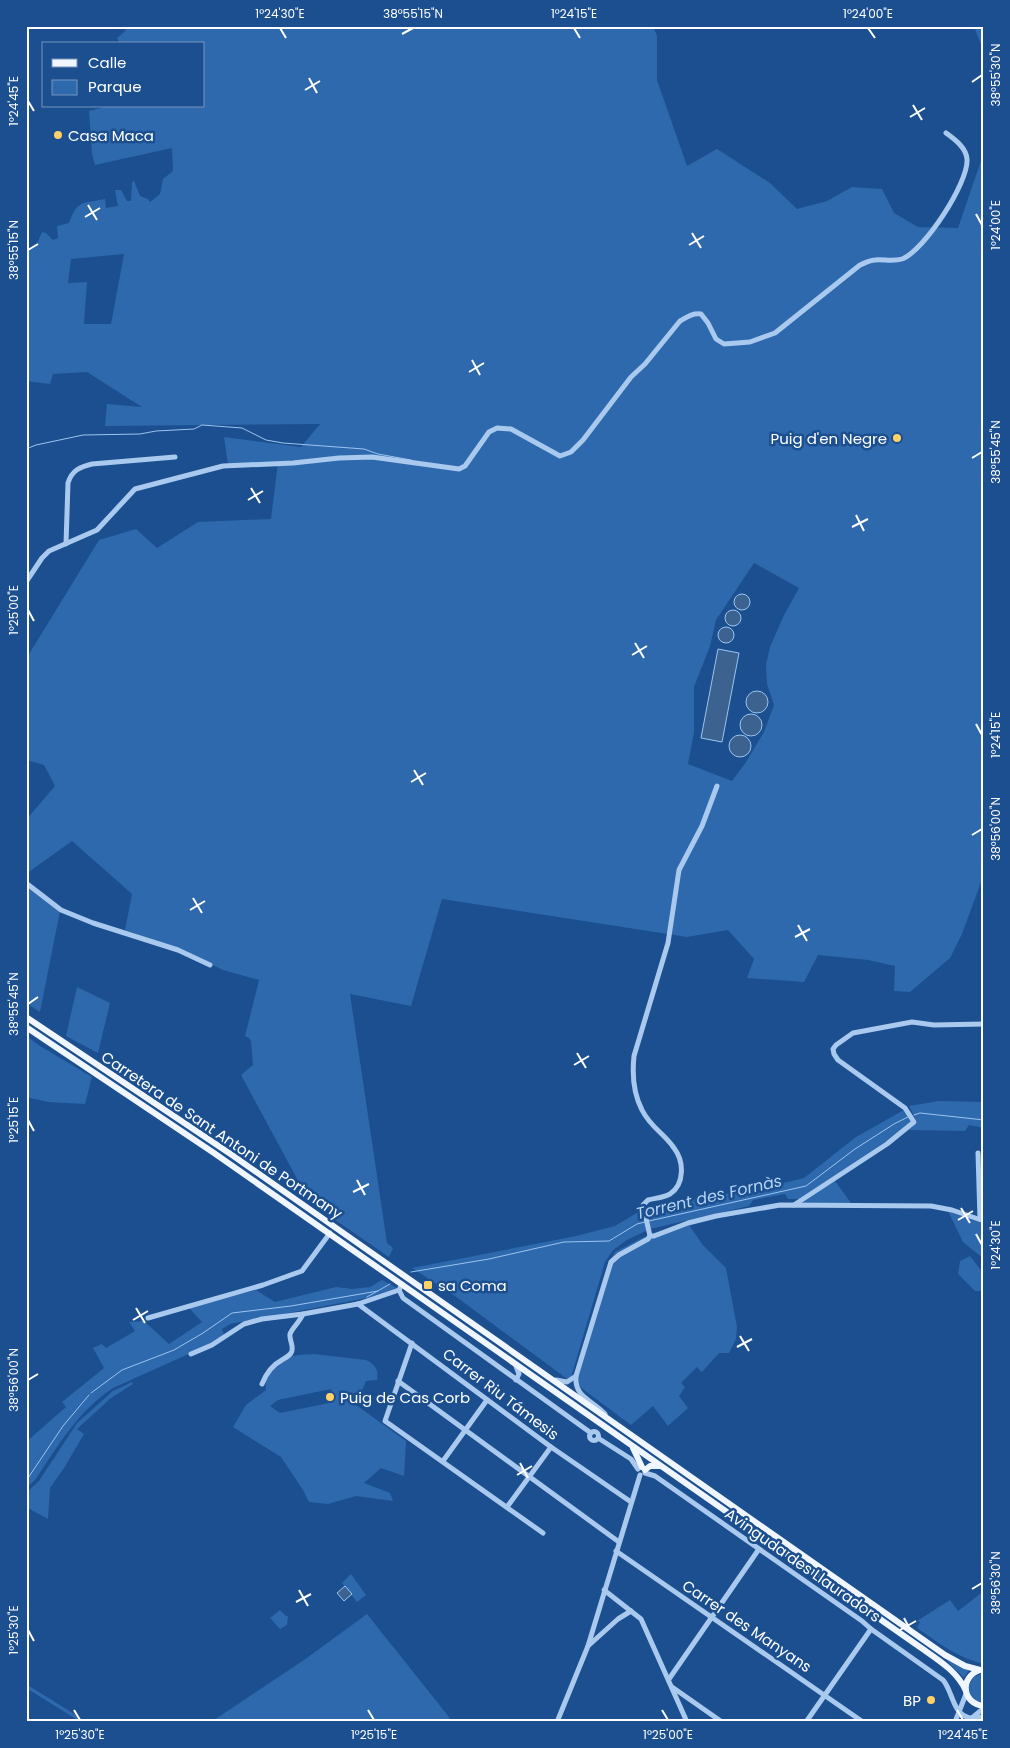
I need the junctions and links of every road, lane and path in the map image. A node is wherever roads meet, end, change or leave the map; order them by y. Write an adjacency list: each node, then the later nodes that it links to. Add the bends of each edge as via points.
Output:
1 (946, 133): 3 (street, via 958,142 968,157 966,174 946,212 914,252 902,259 873,260 860,265 775,333 750,342 724,344 716,338 701,314 686,317 631,377 583,440 570,452 560,456 510,429 497,428 459,469 372,457 223,466 134,489 98,530)
2 (175, 457): 3 (street, via 92,464 71,474)
3 (66, 544): 4 (street, via 49,551)
4 (26, 582)
5 (717, 786): 15 (street, via 704,821 679,870 668,943 634,1056 635,1090 641,1108 654,1128 678,1153 681,1166 676,1188 663,1197 648,1200 643,1207)
6 (26, 883): 7 (street, via 61,910 178,950)
7 (210, 965)
8 (26, 1018): 24 (main road, Carretera de Sant Antoni de Portmany, via 188,1125)
9 (984, 1024): 12 (street, via 912,1022 854,1033 836,1045 833,1049 838,1060 905,1108 914,1122 887,1144)
10 (26, 1027): 14 (main road, Carretera de Sant Antoni de Portmany)
11 (978, 1153): 13 (street)
12 (793, 1205): 13 (street, via 931,1206); 15 (street, via 716,1216)
13 (982, 1220)
14 (330, 1233): 16 (main road, Carretera de Sant Antoni de Portmany); 19 (street, via 302,1271)
15 (650, 1236): 23 (street, via 611,1262)
16 (401, 1287): 17 (street); 22 (main road, Carretera de Sant Antoni de Portmany); 25 (street, Avinguda des Llauradors, via 403,1298)
17 (358, 1304): 18 (street); 20 (street, Carrer Riu Támesis)
18 (303, 1314): 21 (street, via 244,1324 212,1345); 27 (street, via 290,1336 291,1354 273,1366)
19 (148, 1318)
20 (412, 1343): 26 (street); 28 (street, Carrer Riu Támesis)
21 (191, 1354)
22 (515, 1363): 25 (street, via 519,1374); 31 (main road, Carretera de Sant Antoni de Portmany)
23 (576, 1376): 24 (street, via 567,1382); 29 (street, via 575,1386 579,1393)
24 (552, 1379): 29 (main road, Carretera de Sant Antoni de Portmany)
25 (516, 1380): 35 (street, Avinguda des Llauradors, via 597,1434)
26 (398, 1381): 30 (street); 33 (street, via 384,1420)
27 (262, 1384)
28 (487, 1400): 30 (street); 32 (street, Carrer Riu Támesis)
29 (609, 1419): 50 (main road, Carretera de Sant Antoni de Portmany, via 945,1655 965,1666)
30 (465, 1431): 33 (street); 36 (street)
31 (632, 1445): 34 (main road, Carretera de Sant Antoni de Portmany); 35 (main road)
32 (551, 1447): 36 (street); 37 (street, Carrer Riu Támesis)
33 (443, 1461): 38 (street)
34 (662, 1466): 35 (main road, via 650,1466); 45 (main road, Carretera de Sant Antoni de Portmany)
35 (642, 1471): 37 (street); 41 (street, Avinguda des Llauradors, via 655,1476)
36 (529, 1477): 38 (street); 40 (street)
37 (631, 1502): 40 (street)
38 (507, 1507): 39 (street)
39 (543, 1533)
40 (619, 1542): 42 (street)
41 (759, 1549): 46 (street); 47 (street, Avinguda des Llauradors)
42 (616, 1551): 43 (street); 46 (street, Carrer des Manyans)
43 (604, 1590): 44 (street); 49 (street)
44 (631, 1611): 49 (street); 51 (street, via 641,1619)
45 (869, 1611): 47 (street); 53 (main road, Carretera de Sant Antoni de Portmany, via 946,1666)
46 (712, 1617): 51 (street); 54 (street, Carrer des Manyans)
47 (862, 1621): 48 (street, Avinguda des Llauradors)
48 (871, 1629): 54 (street); 57 (street, Avinguda des Llauradors, via 943,1680)
49 (588, 1646): 61 (street)
50 (982, 1670): 53 (main road, via 970,1676)
51 (669, 1679): 52 (street)
52 (672, 1686): 55 (street); 58 (street)
53 (966, 1692): 56 (main road, Carretera de Sant Antoni de Portmany, via 974,1704); 57 (street)
54 (825, 1695): 64 (street); 65 (street, Carrer des Manyans)
55 (695, 1703): 58 (street, via 688,1706); 63 (street)
56 (984, 1707): 60 (street)
57 (960, 1712): 60 (street); 66 (street)
58 (684, 1714): 62 (street)
59 (984, 1718): 60 (street)
60 (970, 1721)
61 (557, 1722)
62 (687, 1722)
63 (722, 1722)
64 (806, 1722)
65 (863, 1722)
66 (955, 1722)

